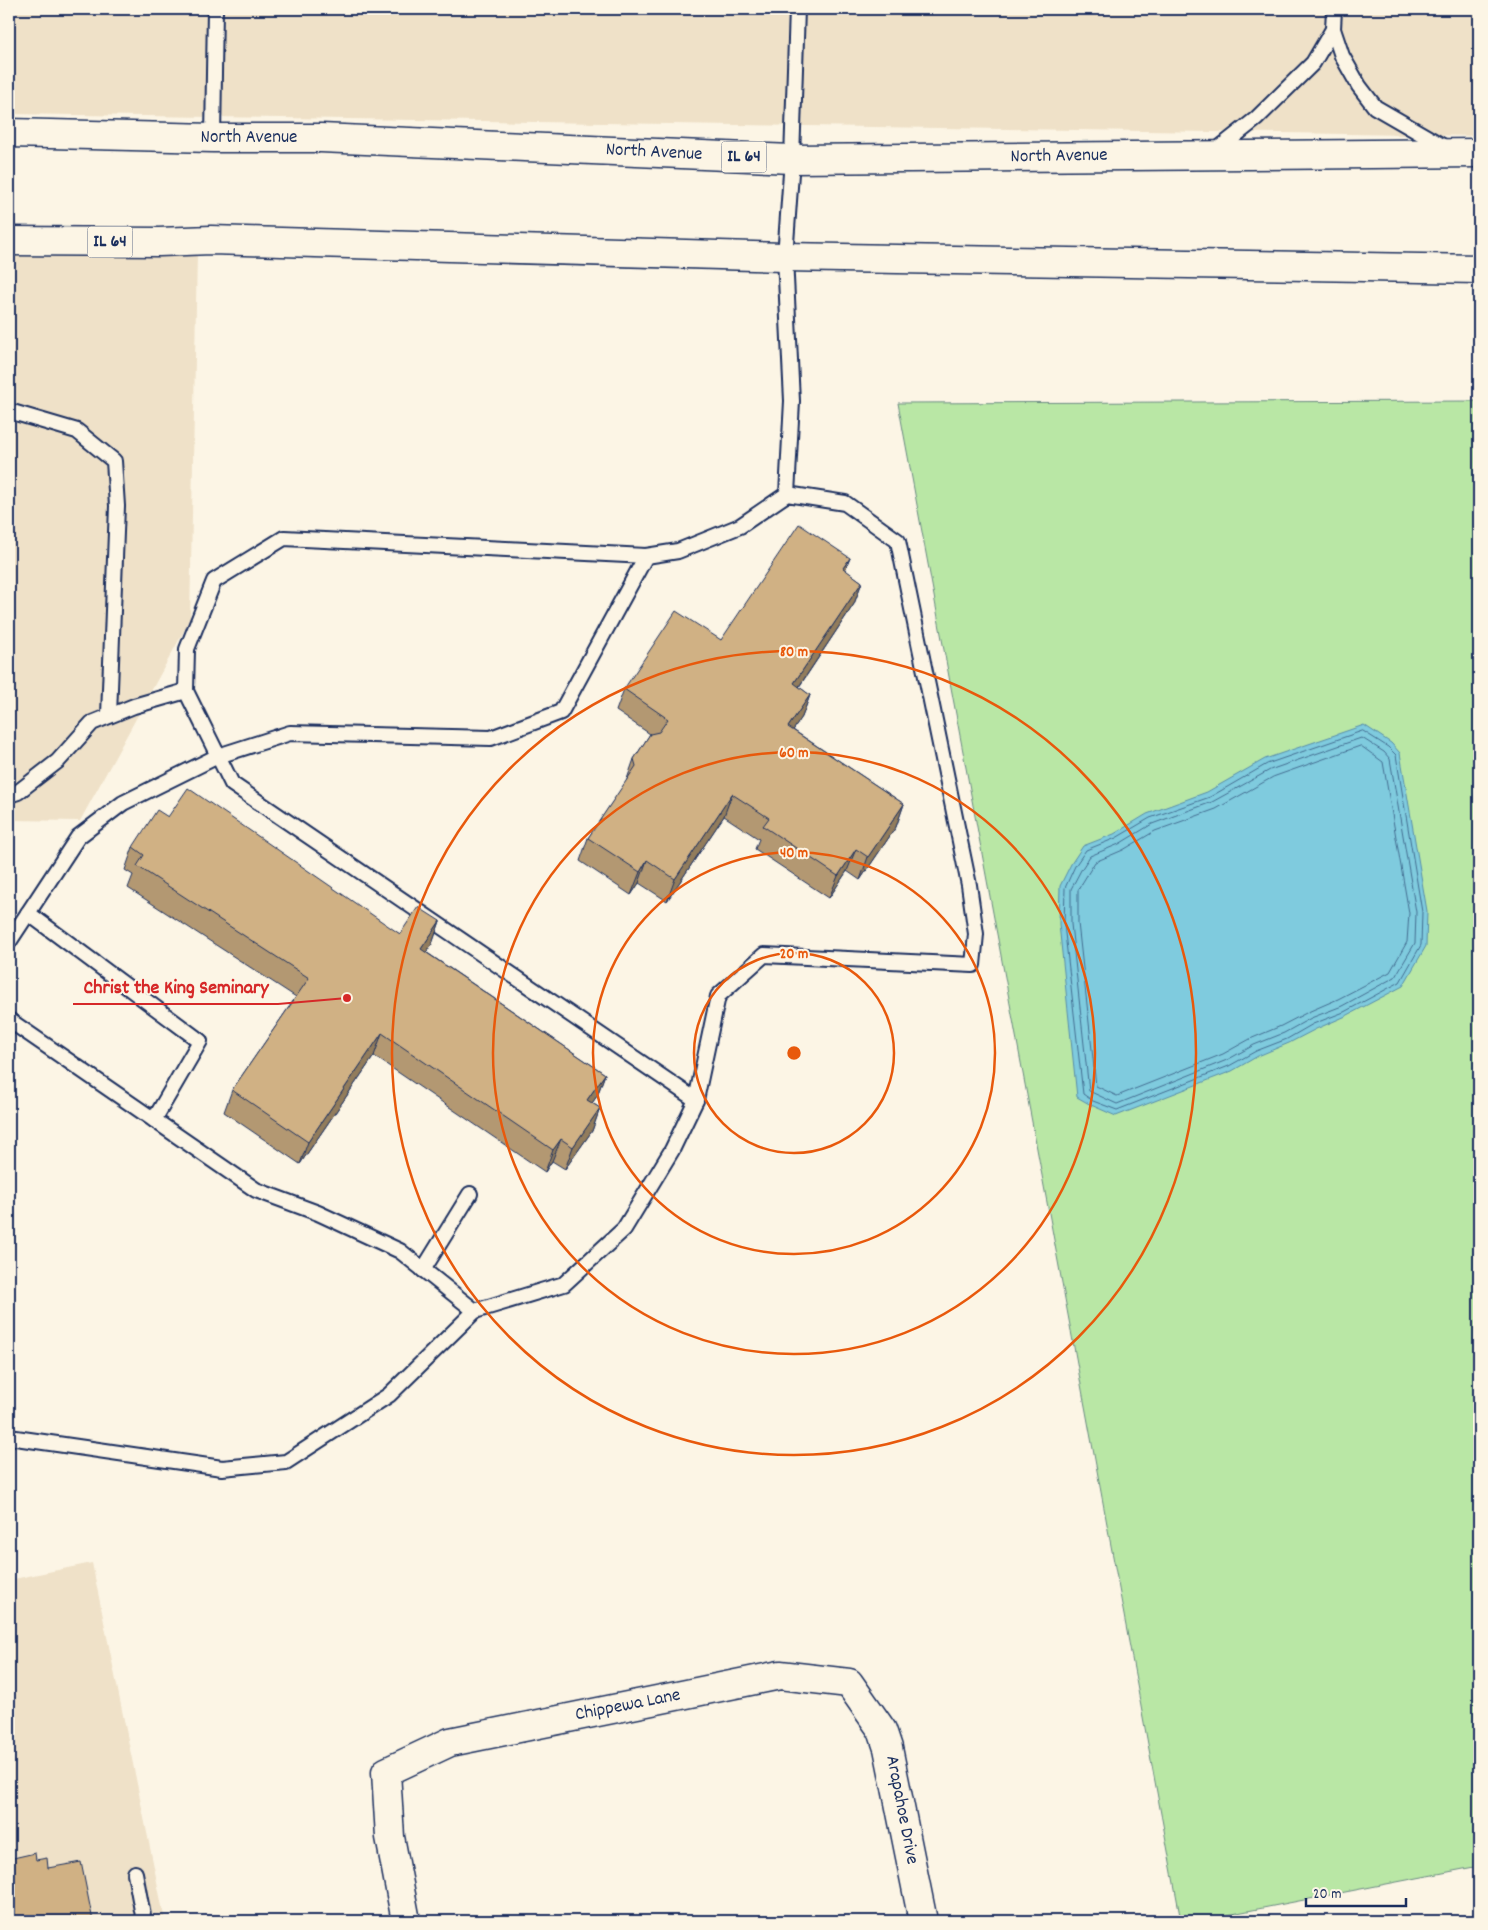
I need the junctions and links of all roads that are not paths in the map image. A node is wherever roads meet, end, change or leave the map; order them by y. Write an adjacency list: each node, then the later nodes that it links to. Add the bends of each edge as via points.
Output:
1 (215, 9): 6 (lane)
2 (797, 9): 9 (lane)
3 (1334, 9): 4 (lane)
4 (1334, 29): 7 (lane, via 1342,56 1375,107); 8 (lane, via 1312,63 1286,90)
5 (9, 133): 6 (main road, North Avenue / IL 64)
6 (213, 138): 9 (main road, North Avenue / IL 64, via 321,138)
7 (1468, 153): 8 (main road, North Avenue / IL 64)
8 (1209, 156): 9 (main road, North Avenue / IL 64)
9 (792, 159): 11 (lane)
10 (9, 241): 11 (main road, IL 64, via 211,240)
11 (785, 257): 12 (main road, IL 64); 14 (lane, via 792,401)
12 (1479, 269)
13 (9, 411): 17 (lane, via 77,431 114,460 117,506)
14 (787, 494): 15 (lane, via 740,526 678,551); 23 (lane, via 845,503 898,541 969,885 976,934 973,965 764,955 718,996)
15 (646, 556): 16 (lane, via 284,538 214,581 187,648); 18 (lane, via 560,712 491,738 290,732)
16 (186, 691): 17 (lane); 18 (lane)
17 (109, 716): 19 (lane, via 92,723 58,761 18,792)
18 (218, 756): 20 (lane, via 123,802 78,837); 23 (lane, via 232,784)
19 (9, 795)
20 (28, 913): 21 (lane); 24 (lane, via 200,1042)
21 (9, 942)
22 (9, 1020): 24 (lane)
23 (696, 1100): 27 (lane, via 672,1150 624,1229 564,1284)
24 (154, 1120): 26 (lane, via 256,1190 318,1213 400,1251)
25 (470, 1194): 26 (lane)
26 (423, 1270): 27 (lane)
27 (475, 1312): 28 (lane, via 389,1395 286,1462 222,1468)
28 (9, 1437)
29 (865, 1705): 32 (main road, Chippewa Lane, via 849,1683 780,1675 450,1742 386,1772 390,1837); 33 (main road, Arapahoe Drive, via 882,1730 888,1748)
30 (135, 1873): 31 (lane)
31 (144, 1921)
32 (406, 1921)
33 (923, 1921)

